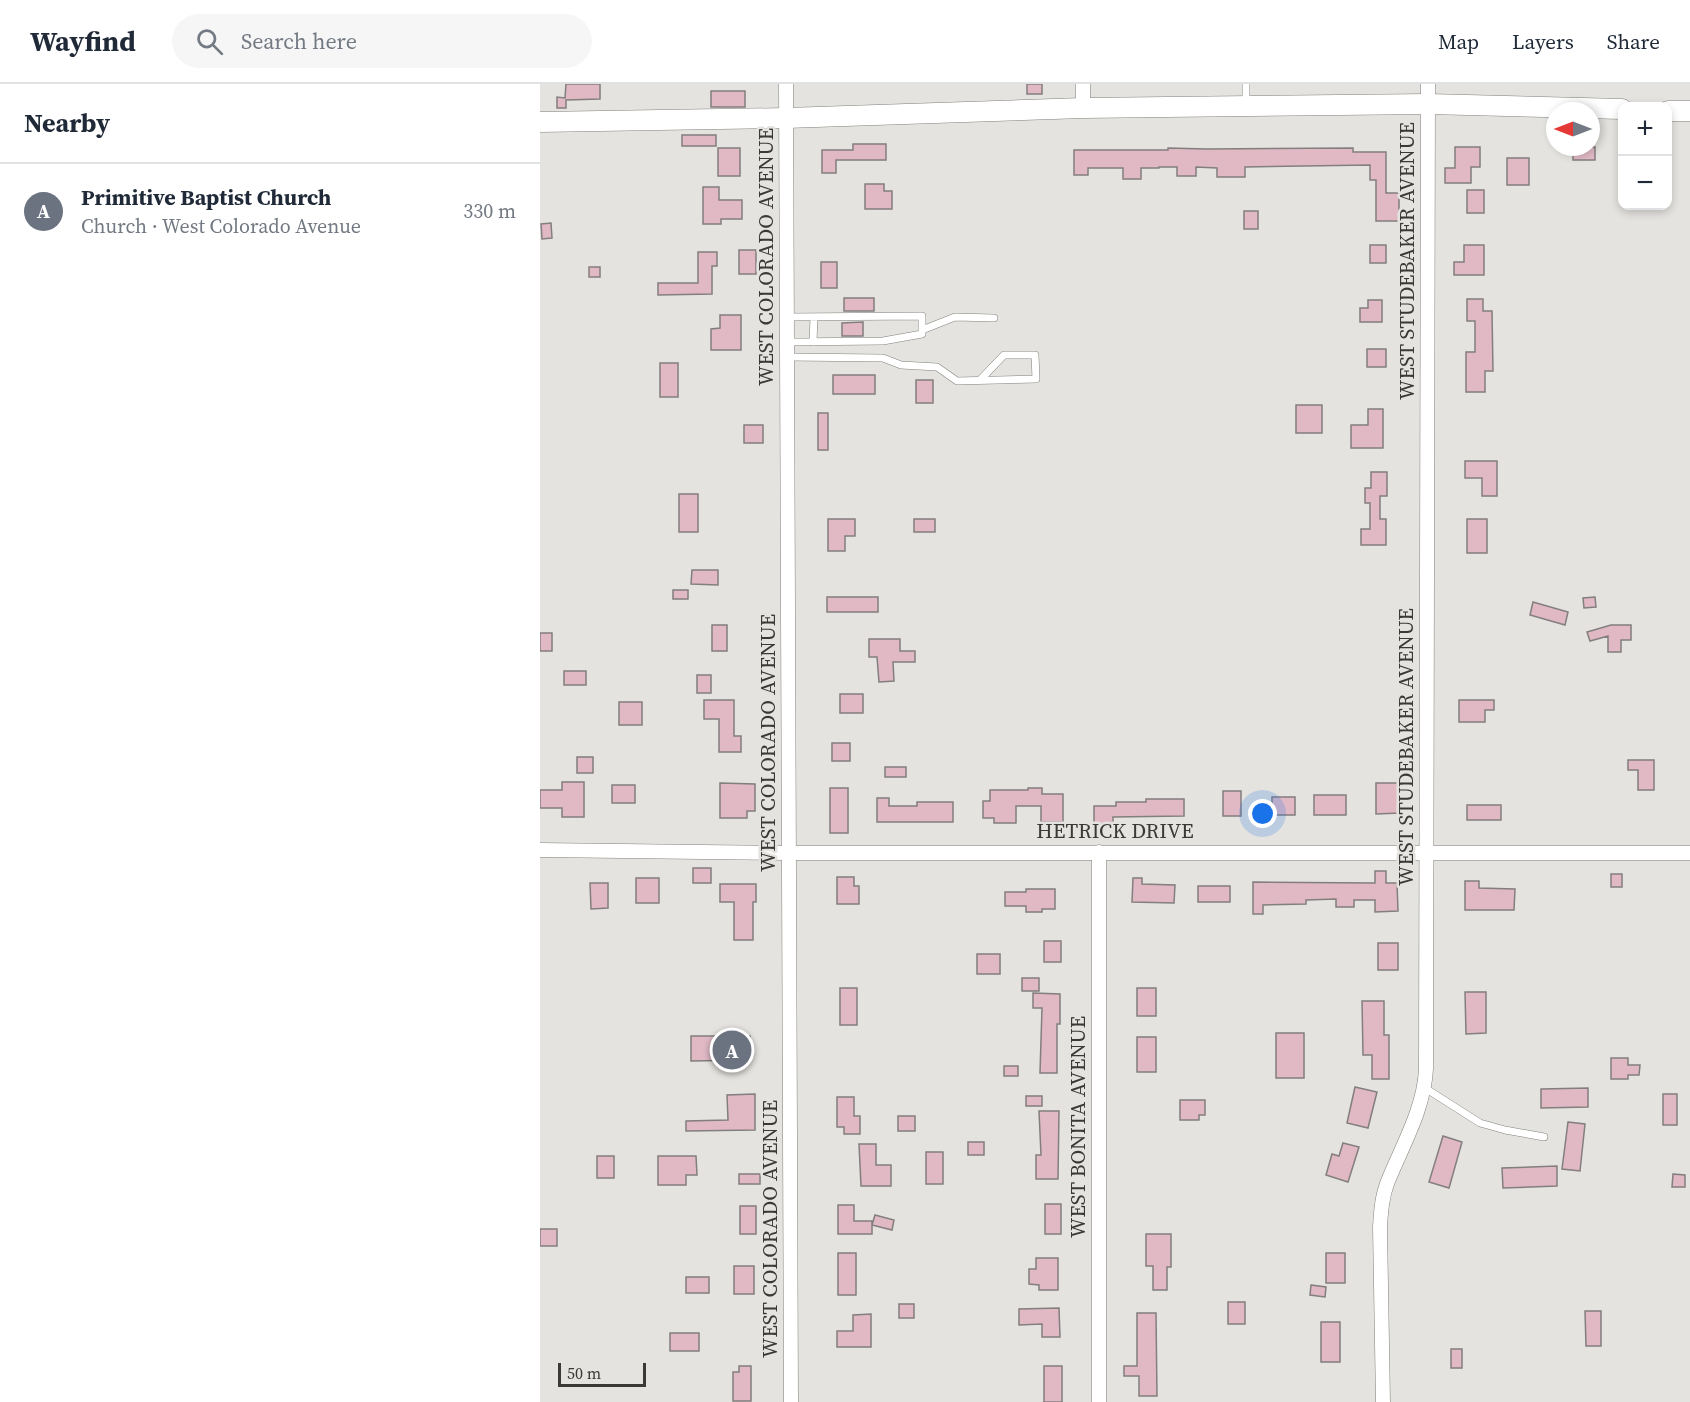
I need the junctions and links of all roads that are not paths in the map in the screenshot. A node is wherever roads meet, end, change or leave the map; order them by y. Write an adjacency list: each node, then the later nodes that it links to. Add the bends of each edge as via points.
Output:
1 (786, 84): 11 (street, WEST COLORADO AVENUE)
2 (1083, 84): 7 (street)
3 (1246, 84): 6 (lane)
4 (1428, 84): 5 (street, WEST STUDEBAKER AVENUE)
5 (1428, 104): 6 (street); 8 (street); 22 (street, WEST STUDEBAKER AVENUE)
6 (1245, 106): 7 (street)
7 (1083, 108): 11 (street)
8 (1618, 109)
9 (1672, 111): 10 (street)
10 (1690, 111)
11 (786, 118): 12 (street); 13 (street, WEST COLORADO AVENUE)
12 (540, 122)
13 (787, 317): 14 (lane); 18 (street, WEST COLORADO AVENUE)
14 (814, 317): 16 (lane, via 922,316); 17 (lane)
15 (994, 318): 16 (lane, via 955,317)
16 (922, 330): 17 (lane, via 922,334 883,341)
17 (813, 342): 18 (lane)
18 (788, 349): 19 (lane, via 883,358 901,365 937,367 957,381); 23 (street, WEST COLORADO AVENUE)
19 (980, 380): 19 (lane, via 1036,379 1035,355 1004,355)
20 (540, 850): 23 (street, HETRICK DRIVE)
21 (1099, 852): 22 (street, HETRICK DRIVE); 23 (street, HETRICK DRIVE); 28 (street, WEST BONITA AVENUE)
22 (1427, 852): 24 (street, HETRICK DRIVE); 25 (street, WEST STUDEBAKER AVENUE)
23 (789, 853): 27 (street, WEST COLORADO AVENUE)
24 (1690, 853)
25 (1425, 1088): 26 (lane, via 1480,1123); 29 (street, WEST STUDEBAKER AVENUE, via 1382,1204)
26 (1544, 1137)
27 (791, 1402)
28 (1099, 1402)
29 (1383, 1402)

